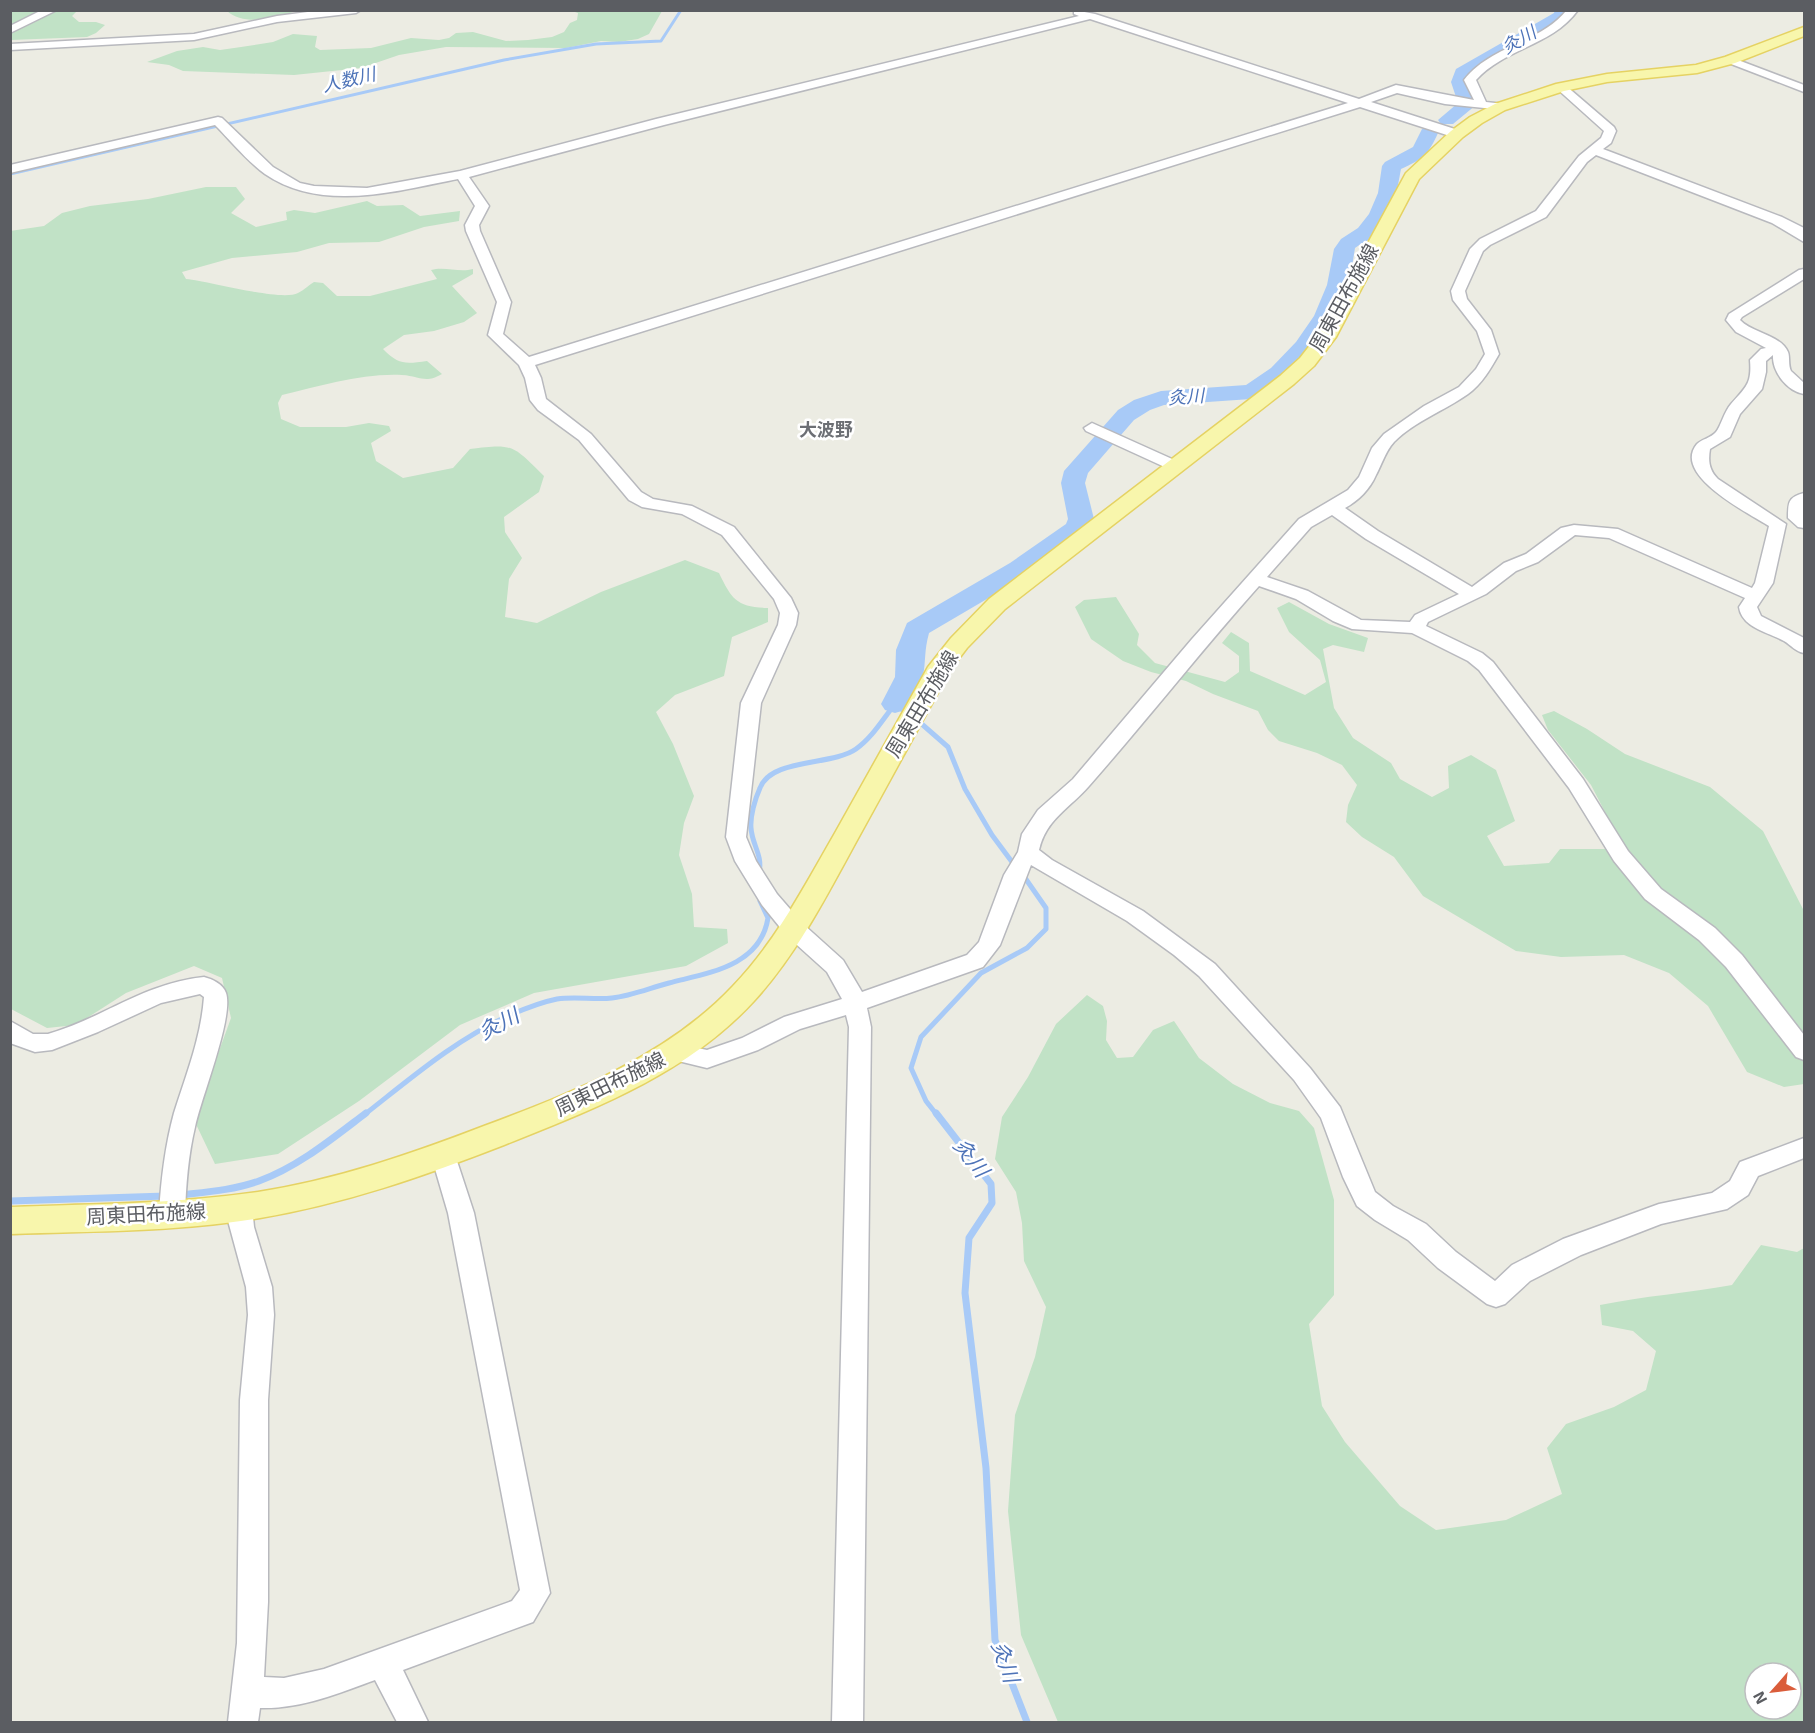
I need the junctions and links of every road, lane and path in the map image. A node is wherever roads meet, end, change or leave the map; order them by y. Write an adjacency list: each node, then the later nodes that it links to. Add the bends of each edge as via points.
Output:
1 (52, 10): 6 (street)
2 (356, 10): 8 (street, via 277,19 213,35)
3 (1074, 10): 5 (street)
4 (1573, 10): 13 (street, via 1568,19 1551,30 1475,73 1470,80)
5 (1090, 16): 12 (street); 18 (street)
6 (10, 30)
7 (1804, 32): 9 (main road, 周東田布施線)
8 (10, 47)
9 (1730, 60): 10 (main road, 周東田布施線, via 1680,72 1607,78); 11 (street)
10 (1561, 87): 14 (main road, 周東田布施線); 16 (street, via 1610,131 1608,140)
11 (1804, 89)
12 (1359, 103): 13 (street, via 1396,89); 15 (street); 22 (street)
13 (1478, 103): 14 (street)
14 (1500, 107): 15 (main road, 周東田布施線)
15 (1457, 134): 25 (main road, 周東田布施線, via 1412,177 1317,350 1287,380)
16 (1595, 150): 19 (street, via 1777,220); 27 (street, via 1583,159 1541,214 1477,249 1458,291 1490,345 1492,354 1482,371 1464,390 1390,437 1380,448 1367,478 1354,494)
17 (10, 169): 18 (street, via 218,121 268,170 297,186 314,190 367,192)
18 (461, 175): 22 (street, via 482,206 473,231 504,302 495,335)
19 (1804, 237)
20 (1804, 273): 21 (street, via 1736,314 1733,320 1735,325)
21 (1778, 349): 23 (street, via 1782,370); 31 (street, via 1758,360 1760,376 1754,389 1727,421 1724,434 1703,447 1700,457 1703,474 1712,482 1778,524 1764,584)
22 (525, 363): 35 (street, via 538,400 585,437 635,496 648,503 694,513 728,531 782,598 789,613 787,625 751,703 736,837 740,852)
23 (1804, 390)
24 (1094, 429): 25 (street)
25 (1175, 466): 35 (main road, 周東田布施線, via 997,604 959,643 940,667)
26 (1804, 498): 28 (street, via 1796,502 1796,518)
27 (1333, 508): 29 (street, via 1305,523); 30 (street)
28 (1804, 523)
29 (1256, 579): 32 (street, via 1302,595 1358,625); 34 (street, via 1080,784 1045,815 1032,834)
30 (1472, 592): 31 (street, via 1574,530 1612,533); 32 (street, via 1421,619)
31 (1755, 596): 33 (street, via 1748,607 1753,619 1793,638)
32 (1416, 628): 38 (street, via 1486,666 1576,784 1621,856 1653,894 1707,934 1734,961)
33 (1804, 648)
34 (1022, 862): 36 (street, via 989,945 975,961); 40 (street, via 1045,865 1135,916 1206,970 1302,1074 1332,1114 1366,1199 1417,1232 1496,1296 1521,1273 1572,1248 1659,1214 1718,1202 1739,1188 1749,1169)
35 (794, 930): 36 (street, via 839,970); 39 (main road, 周東田布施線, via 744,993)
36 (855, 1002): 39 (street, via 792,1023 707,1059); 49 (street, via 860,1027)
37 (10, 1030): 42 (street, via 18,1037 39,1043 69,1035 145,999 186,986 204,985 215,994 215,1018 186,1117)
38 (1804, 1051)
39 (674, 1052): 41 (main road, 周東田布施線, via 600,1093)
40 (1804, 1148)
41 (443, 1155): 43 (main road, 周東田布施線, via 363,1181); 45 (street, via 461,1213 535,1593 522,1612)
42 (172, 1202): 43 (main road, 周東田布施線); 44 (main road, 周東田布施線)
43 (239, 1208): 46 (street, via 259,1287 260,1314 254,1401)
44 (10, 1221)
45 (386, 1661): 46 (street, via 324,1684 284,1693); 48 (street, via 388,1674)
46 (248, 1692): 47 (street)
47 (243, 1722)
48 (413, 1722)
49 (847, 1722)

